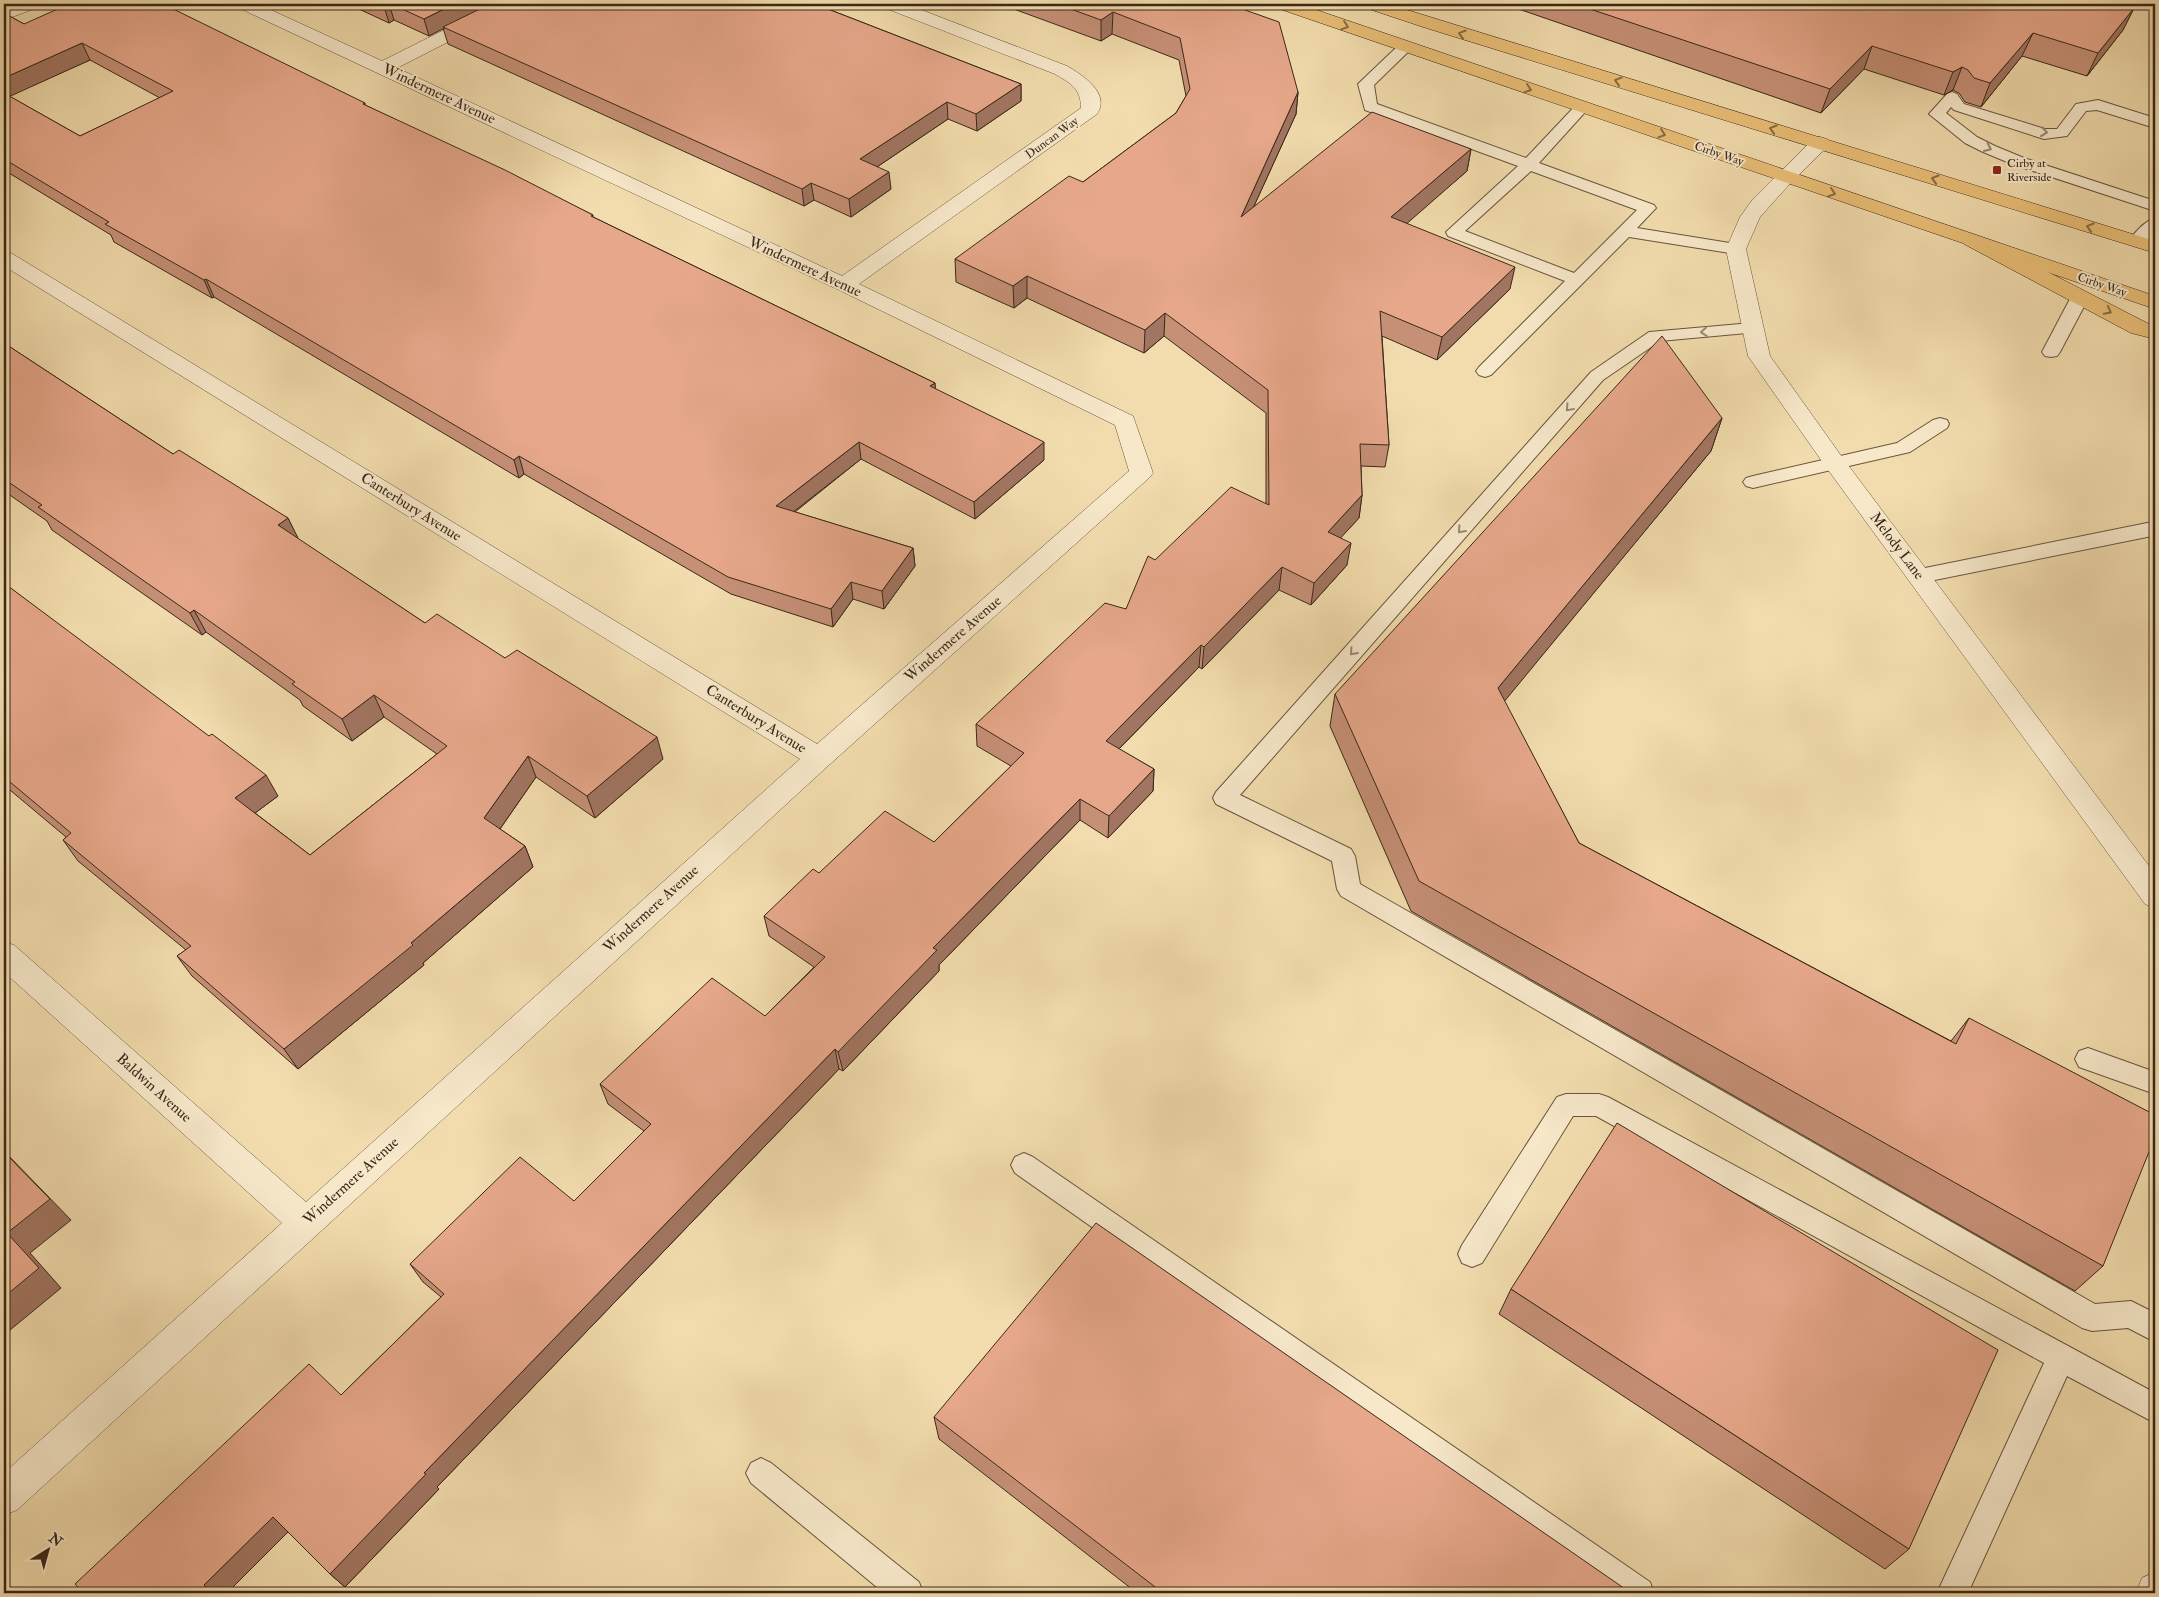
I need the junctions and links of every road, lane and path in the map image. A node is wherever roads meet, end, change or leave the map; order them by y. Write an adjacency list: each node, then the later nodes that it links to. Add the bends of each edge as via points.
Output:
1 (30, 4): 7 (street)
2 (245, 4): 9 (street, Windermere Avenue)
3 (510, 4): 9 (street)
4 (891, 4): 23 (street, Duncan Way, via 1061,70 1081,81 1091,96 1090,110)
5 (1283, 4): 8 (main road, Cirby Way, one-way to 8)
6 (1372, 4): 12 (main road, one-way to 6)
7 (4, 15)
8 (1404, 46): 10 (main road, Cirby Way, one-way to 10); 13 (lane, via 1366,84 1370,107)
9 (383, 68): 23 (street, Windermere Avenue)
10 (1582, 107): 13 (lane); 14 (main road, Cirby Way, one-way to 14)
11 (2155, 124): 15 (lane, via 2098,106 2081,107 2062,133 2044,134 1959,107 1952,98 1937,114 1971,140 2018,161)
12 (1820, 144): 14 (street); 19 (main road, one-way to 12)
13 (1528, 164): 17 (lane, via 1648,208); 22 (lane, via 1454,232)
14 (1786, 177): 18 (main road, Cirby Way, one-way to 18); 20 (street, via 1750,217)
15 (2155, 206)
16 (2155, 223): 19 (lane)
17 (1625, 232): 20 (lane); 22 (lane)
18 (1972, 240): 24 (main road); 25 (main road, Cirby Way)
19 (2146, 244)
20 (1736, 249): 26 (street, Melody Lane)
21 (10, 267): 35 (street, Canterbury Avenue)
22 (1577, 280): 29 (lane)
23 (844, 285): 35 (street, Windermere Avenue, via 1124,421 1141,473)
24 (2080, 297): 27 (main road, one-way to 27); 28 (lane)
25 (2155, 303)
26 (1752, 328): 31 (street, Melody Lane, via 1758,356); 43 (lane, one-way to 43, via 1655,336 1597,376 1224,798 1343,856 1349,889 2092,1318 2131,1314)
27 (2155, 333)
28 (2051, 352)
29 (1485, 372)
30 (1940, 424): 31 (lane, via 1903,448)
31 (1834, 462): 32 (lane); 34 (street, Melody Lane)
32 (1753, 482)
33 (2152, 529): 34 (lane)
34 (1920, 576): 36 (street, Melody Lane)
35 (819, 758): 41 (street, Windermere Avenue)
36 (2155, 896)
37 (4, 954): 41 (street, Baldwin Avenue)
38 (2088, 1059): 39 (lane)
39 (2155, 1083)
40 (1024, 1165): 49 (lane)
41 (305, 1222): 47 (street, Windermere Avenue)
42 (1472, 1254): 44 (lane, via 1566,1105 1599,1105)
43 (2155, 1328)
44 (2061, 1358): 45 (lane); 50 (lane)
45 (2155, 1409)
46 (761, 1473): 48 (lane)
47 (4, 1497)
48 (908, 1593)
49 (1639, 1593)
50 (1952, 1593)

